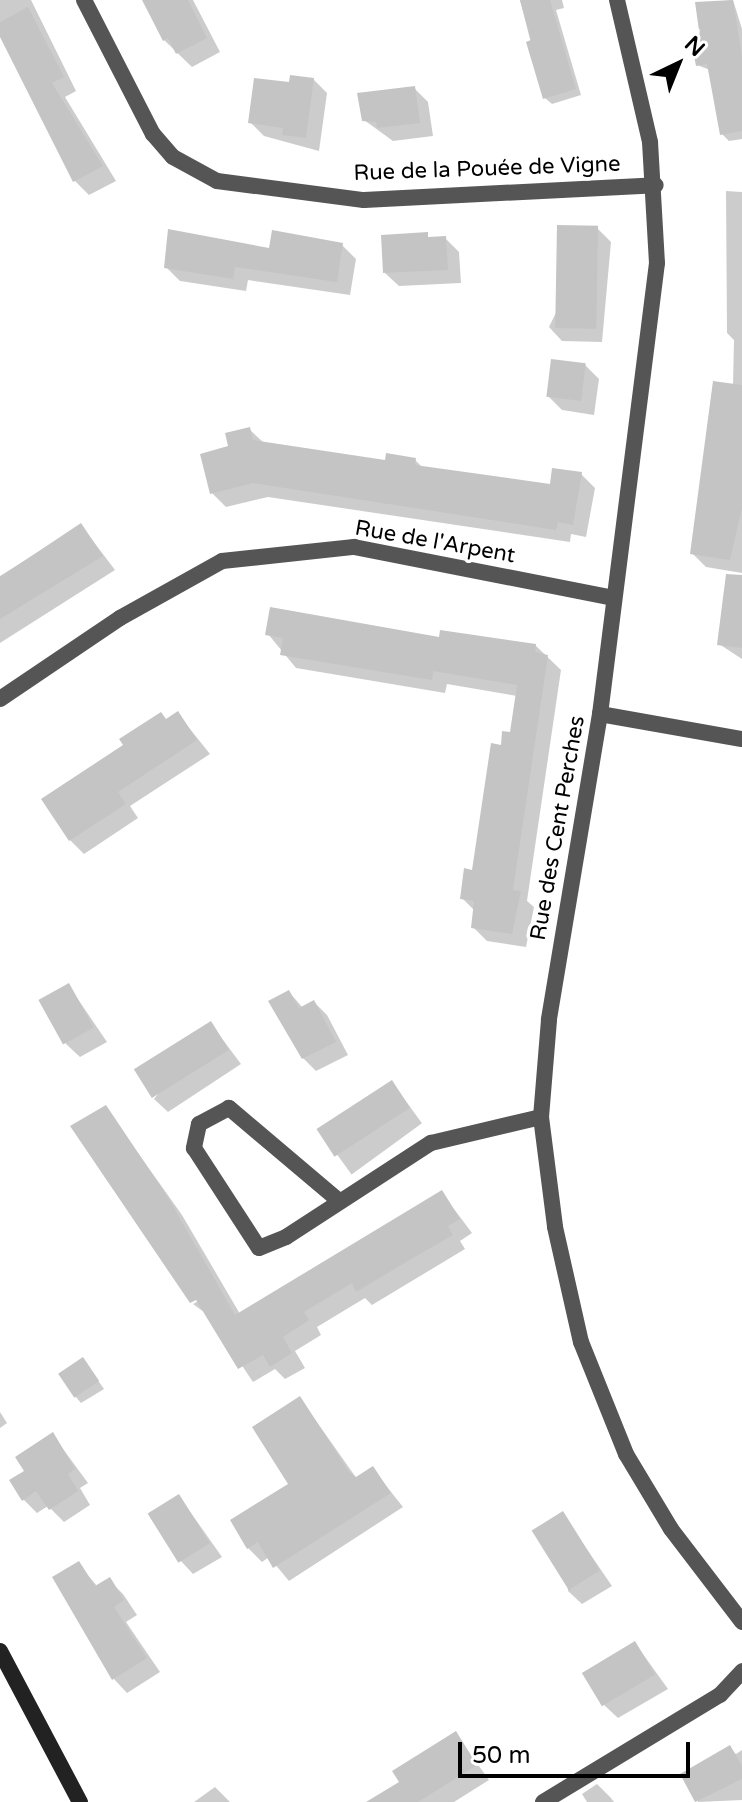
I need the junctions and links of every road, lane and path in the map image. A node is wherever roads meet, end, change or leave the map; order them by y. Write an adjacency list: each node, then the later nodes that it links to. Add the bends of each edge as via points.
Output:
1 (84, 0): 3 (street, Rue de la Pouée de Vigne, via 153,134 173,157 217,181 364,200)
2 (617, 0): 3 (street, Rue des Cent Perches, via 631,43)
3 (656, 185): 4 (street, Rue des Cent Perches, via 655,278)
4 (613, 598): 5 (street, Rue de l'Arpent, via 354,547 222,561 120,618); 6 (street, Rue des Cent Perches)
5 (0, 699)
6 (600, 714): 7 (street); 8 (street, Rue des Cent Perches, via 549,1020)
7 (742, 739)
8 (541, 1117): 9 (street, via 431,1143); 10 (street, Rue des Cent Perches, via 555,1227 581,1342 626,1454 671,1529)
9 (338, 1200): 9 (street, via 286,1237 259,1248 194,1148 199,1124 229,1108)
10 (742, 1622)
11 (0, 1651): 13 (main road)
12 (742, 1671): 14 (street, via 720,1695)
13 (80, 1802)
14 (543, 1802)

